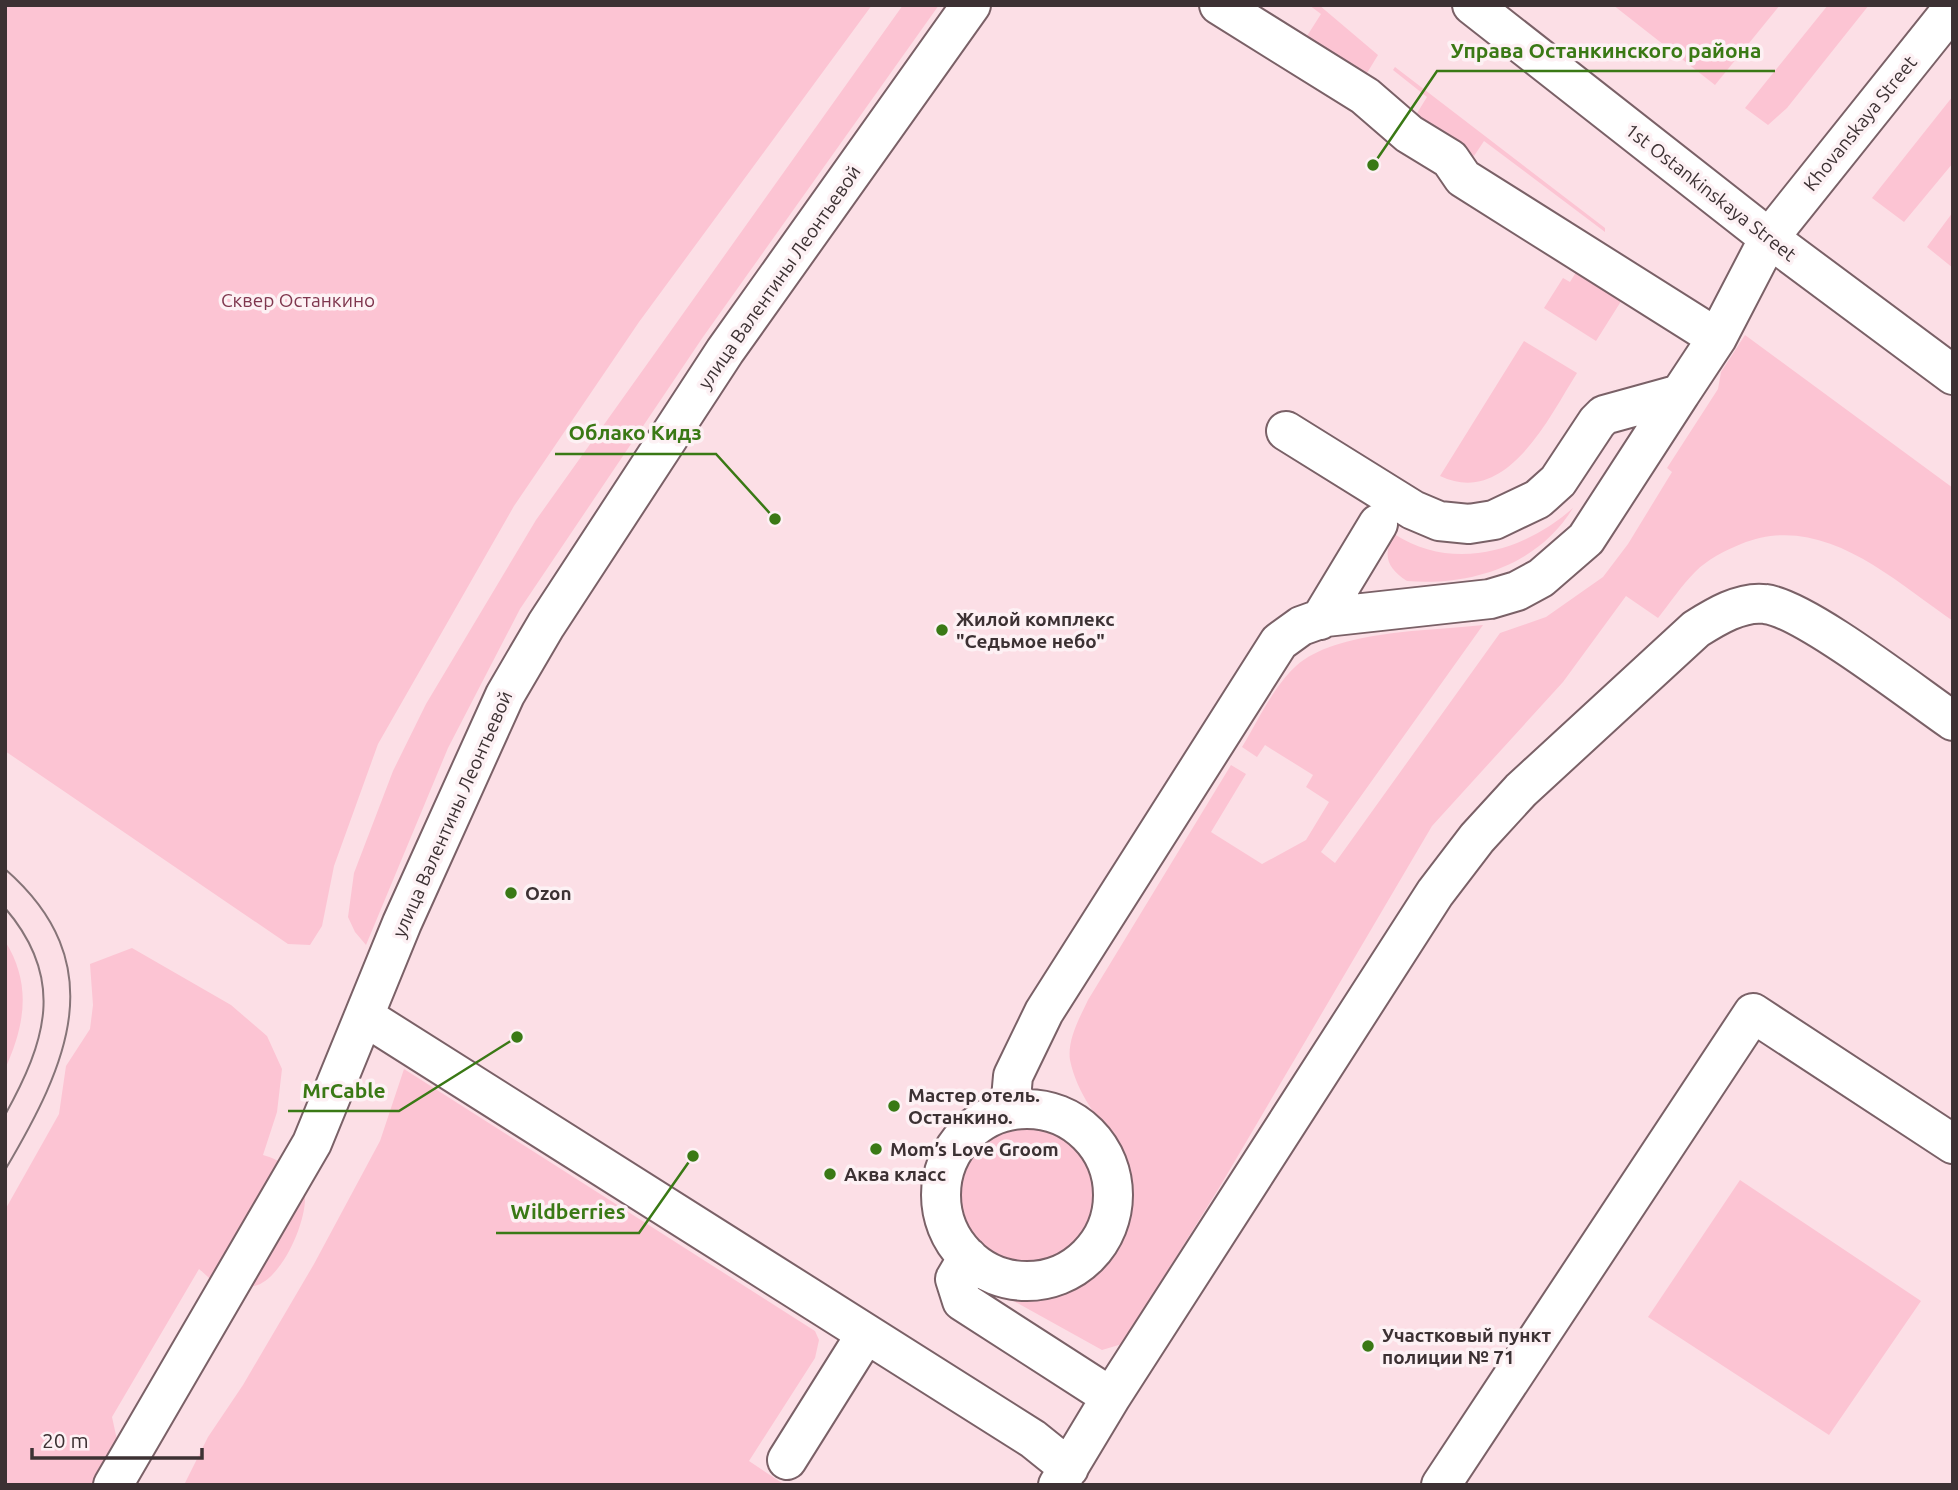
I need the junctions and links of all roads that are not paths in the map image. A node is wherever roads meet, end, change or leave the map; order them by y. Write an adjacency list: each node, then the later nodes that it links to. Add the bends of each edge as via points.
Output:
1 (971, 5): 13 (street, улица Валентины Леонтьевой, via 725,351 546,625 472,762)
2 (1219, 5): 6 (street, via 1365,96 1409,134 1450,159 1463,178)
3 (1472, 5): 5 (street, 1st Ostankinskaya Street)
4 (1953, 8): 5 (street, Khovanskaya Street)
5 (1769, 239): 6 (street, Khovanskaya Street); 7 (street, 1st Ostankinskaya Street)
6 (1717, 338): 8 (street, Khovanskaya Street)
7 (1953, 375)
8 (1680, 394): 9 (street, via 1604,415 1558,481 1538,499 1494,520 1469,524 1439,521 1413,510); 11 (street, Khovanskaya Street, via 1586,539 1541,578 1490,599 1356,612)
9 (1286, 431)
10 (1378, 524): 11 (street)
11 (1320, 620): 14 (street, Khovanskaya Street, via 1301,626 1279,642 1264,663 1044,1012 1013,1076)
12 (1953, 721): 18 (street, via 1805,620 1765,604 1723,612 1696,629 1521,790 1477,838 1435,894)
13 (364, 1016): 17 (street); 21 (street, улица Валентины Леонтьевой, via 302,1161)
14 (1010, 1110): 16 (street, via 985,1119 964,1136 948,1158 941,1184 942,1211 951,1237); 16 (street, via 1037,1109 1063,1117 1086,1132 1102,1153 1112,1178 1113,1205 1105,1232 1090,1254 1069,1270 1043,1280 1016,1281 990,1273)
15 (1953, 1144): 22 (street, via 1753,1013)
16 (968, 1257): 18 (street, via 955,1279 962,1301)
17 (866, 1334): 19 (street); 20 (street, via 1033,1439)
18 (1111, 1397): 20 (street)
19 (787, 1460)
20 (1064, 1476)
21 (113, 1485)
22 (1441, 1485)

